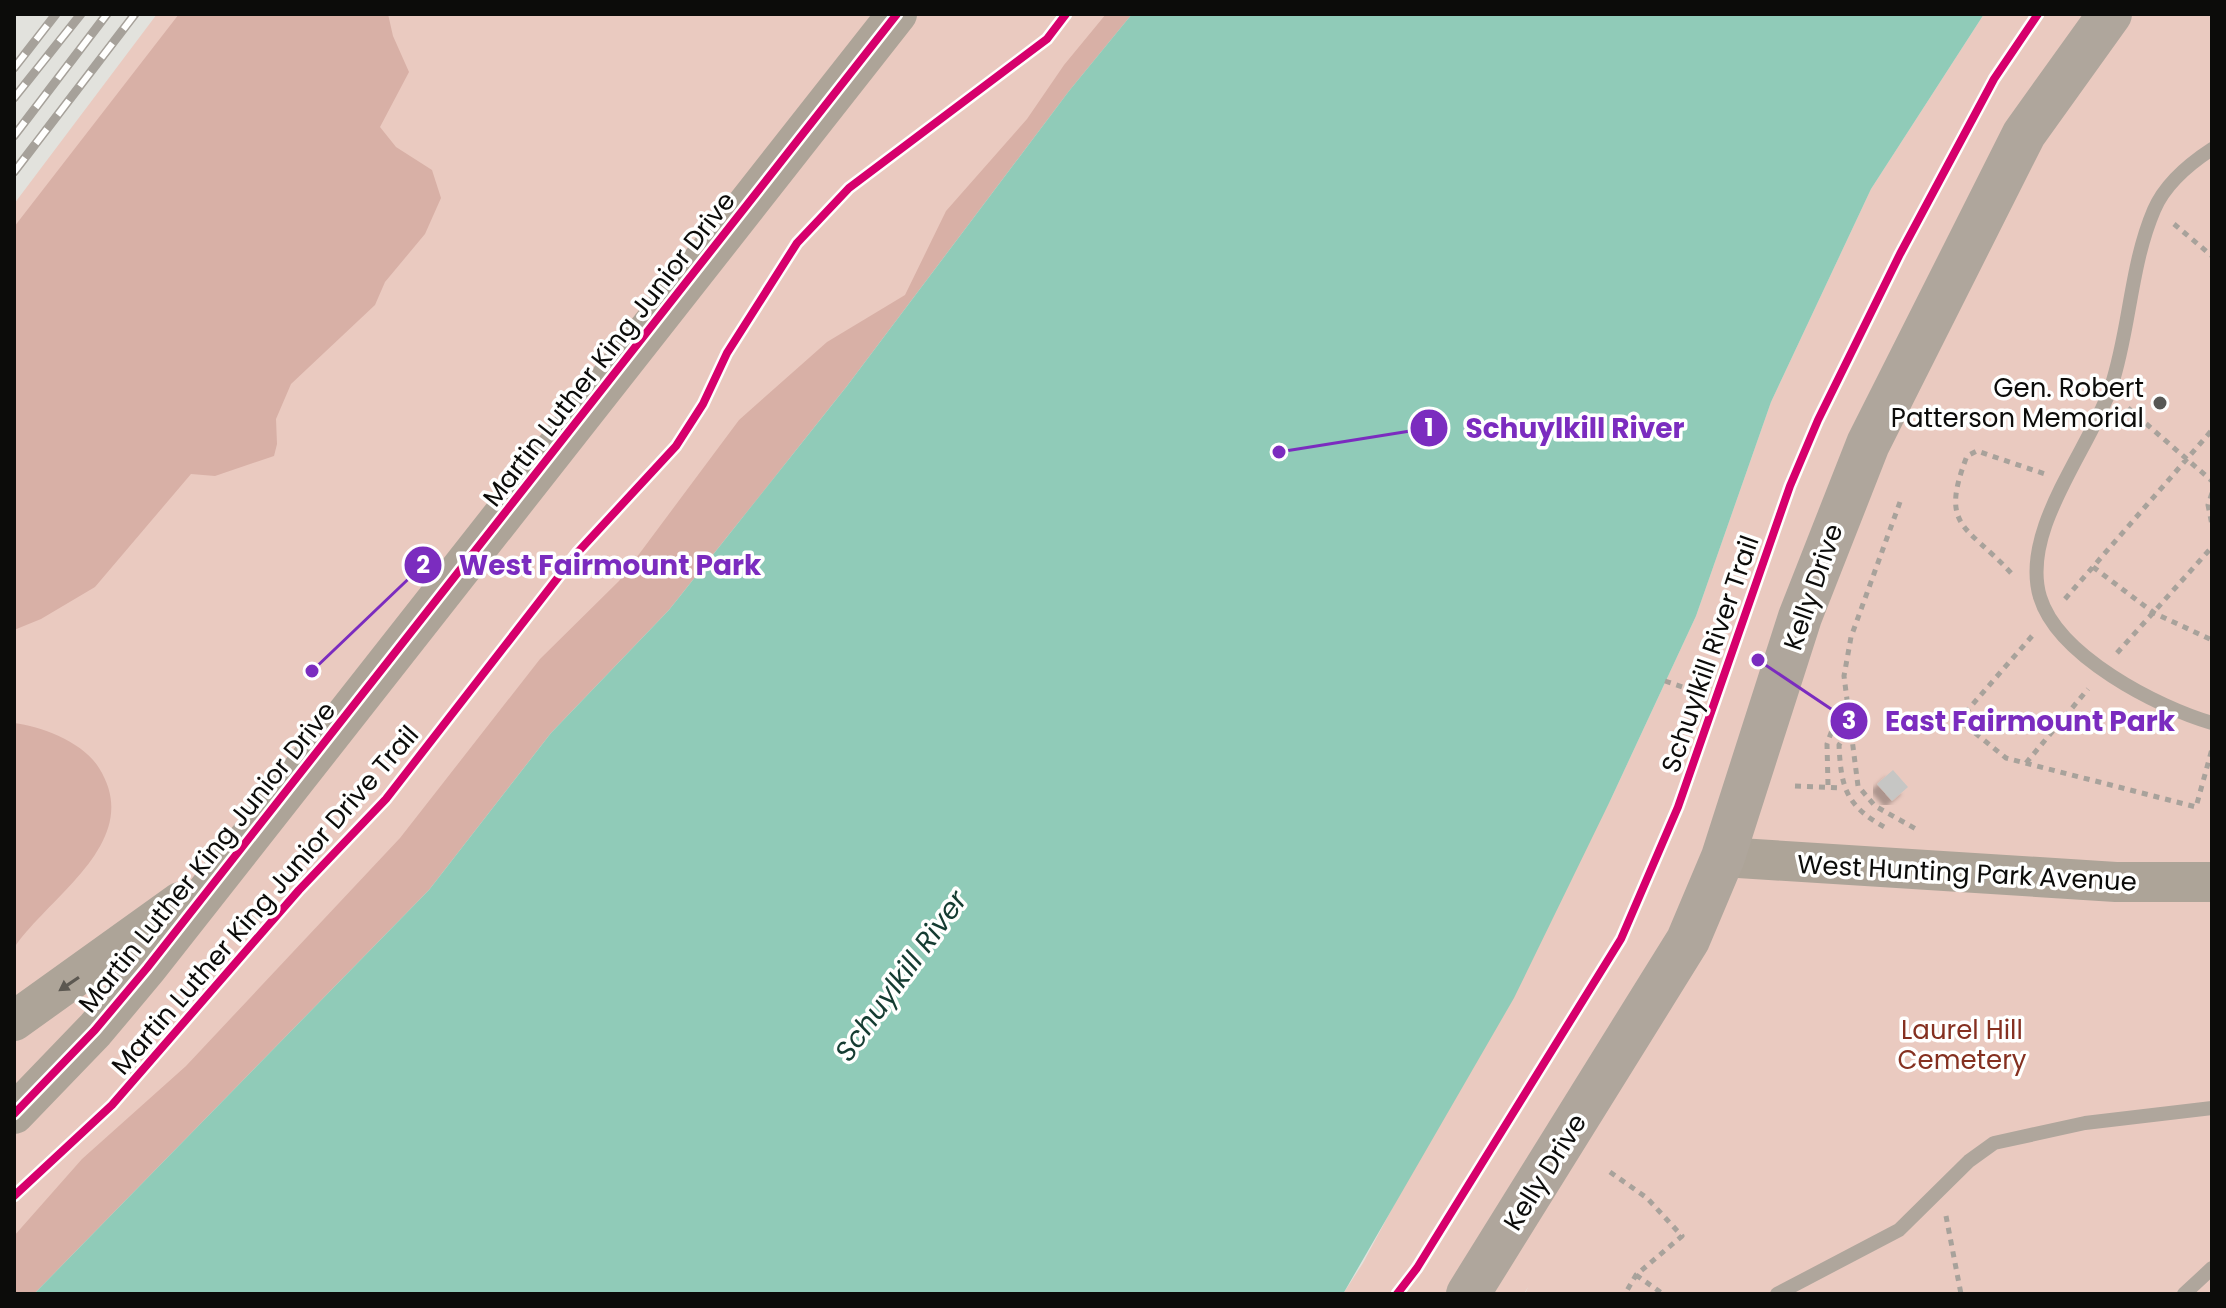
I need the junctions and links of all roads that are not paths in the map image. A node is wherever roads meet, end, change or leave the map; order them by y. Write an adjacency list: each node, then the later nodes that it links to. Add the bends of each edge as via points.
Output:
1 (897, 14): 6 (main road, Martin Luther King Junior Drive)
2 (2110, 14): 5 (main road, Kelly Drive, via 2024,134 1868,444 1800,617)
3 (2212, 149): 4 (lane, via 2177,177 2155,208 2116,371 2039,550 2040,595 2075,645 2165,707)
4 (2212, 723)
5 (1723, 857): 7 (main road, West Hunting Park Avenue, via 2116,882); 12 (main road, Kelly Drive, via 1665,979)
6 (221, 871): 8 (main road, one-way to 8); 9 (main road, Martin Luther King Junior Drive, via 95,1030)
7 (2212, 882)
8 (14, 1021)
9 (16, 1108)
10 (2212, 1108): 13 (lane, via 2085,1123 1994,1143 1899,1230)
11 (2212, 1268): 14 (lane)
12 (1468, 1294)
13 (1777, 1294)
14 (2184, 1294)

